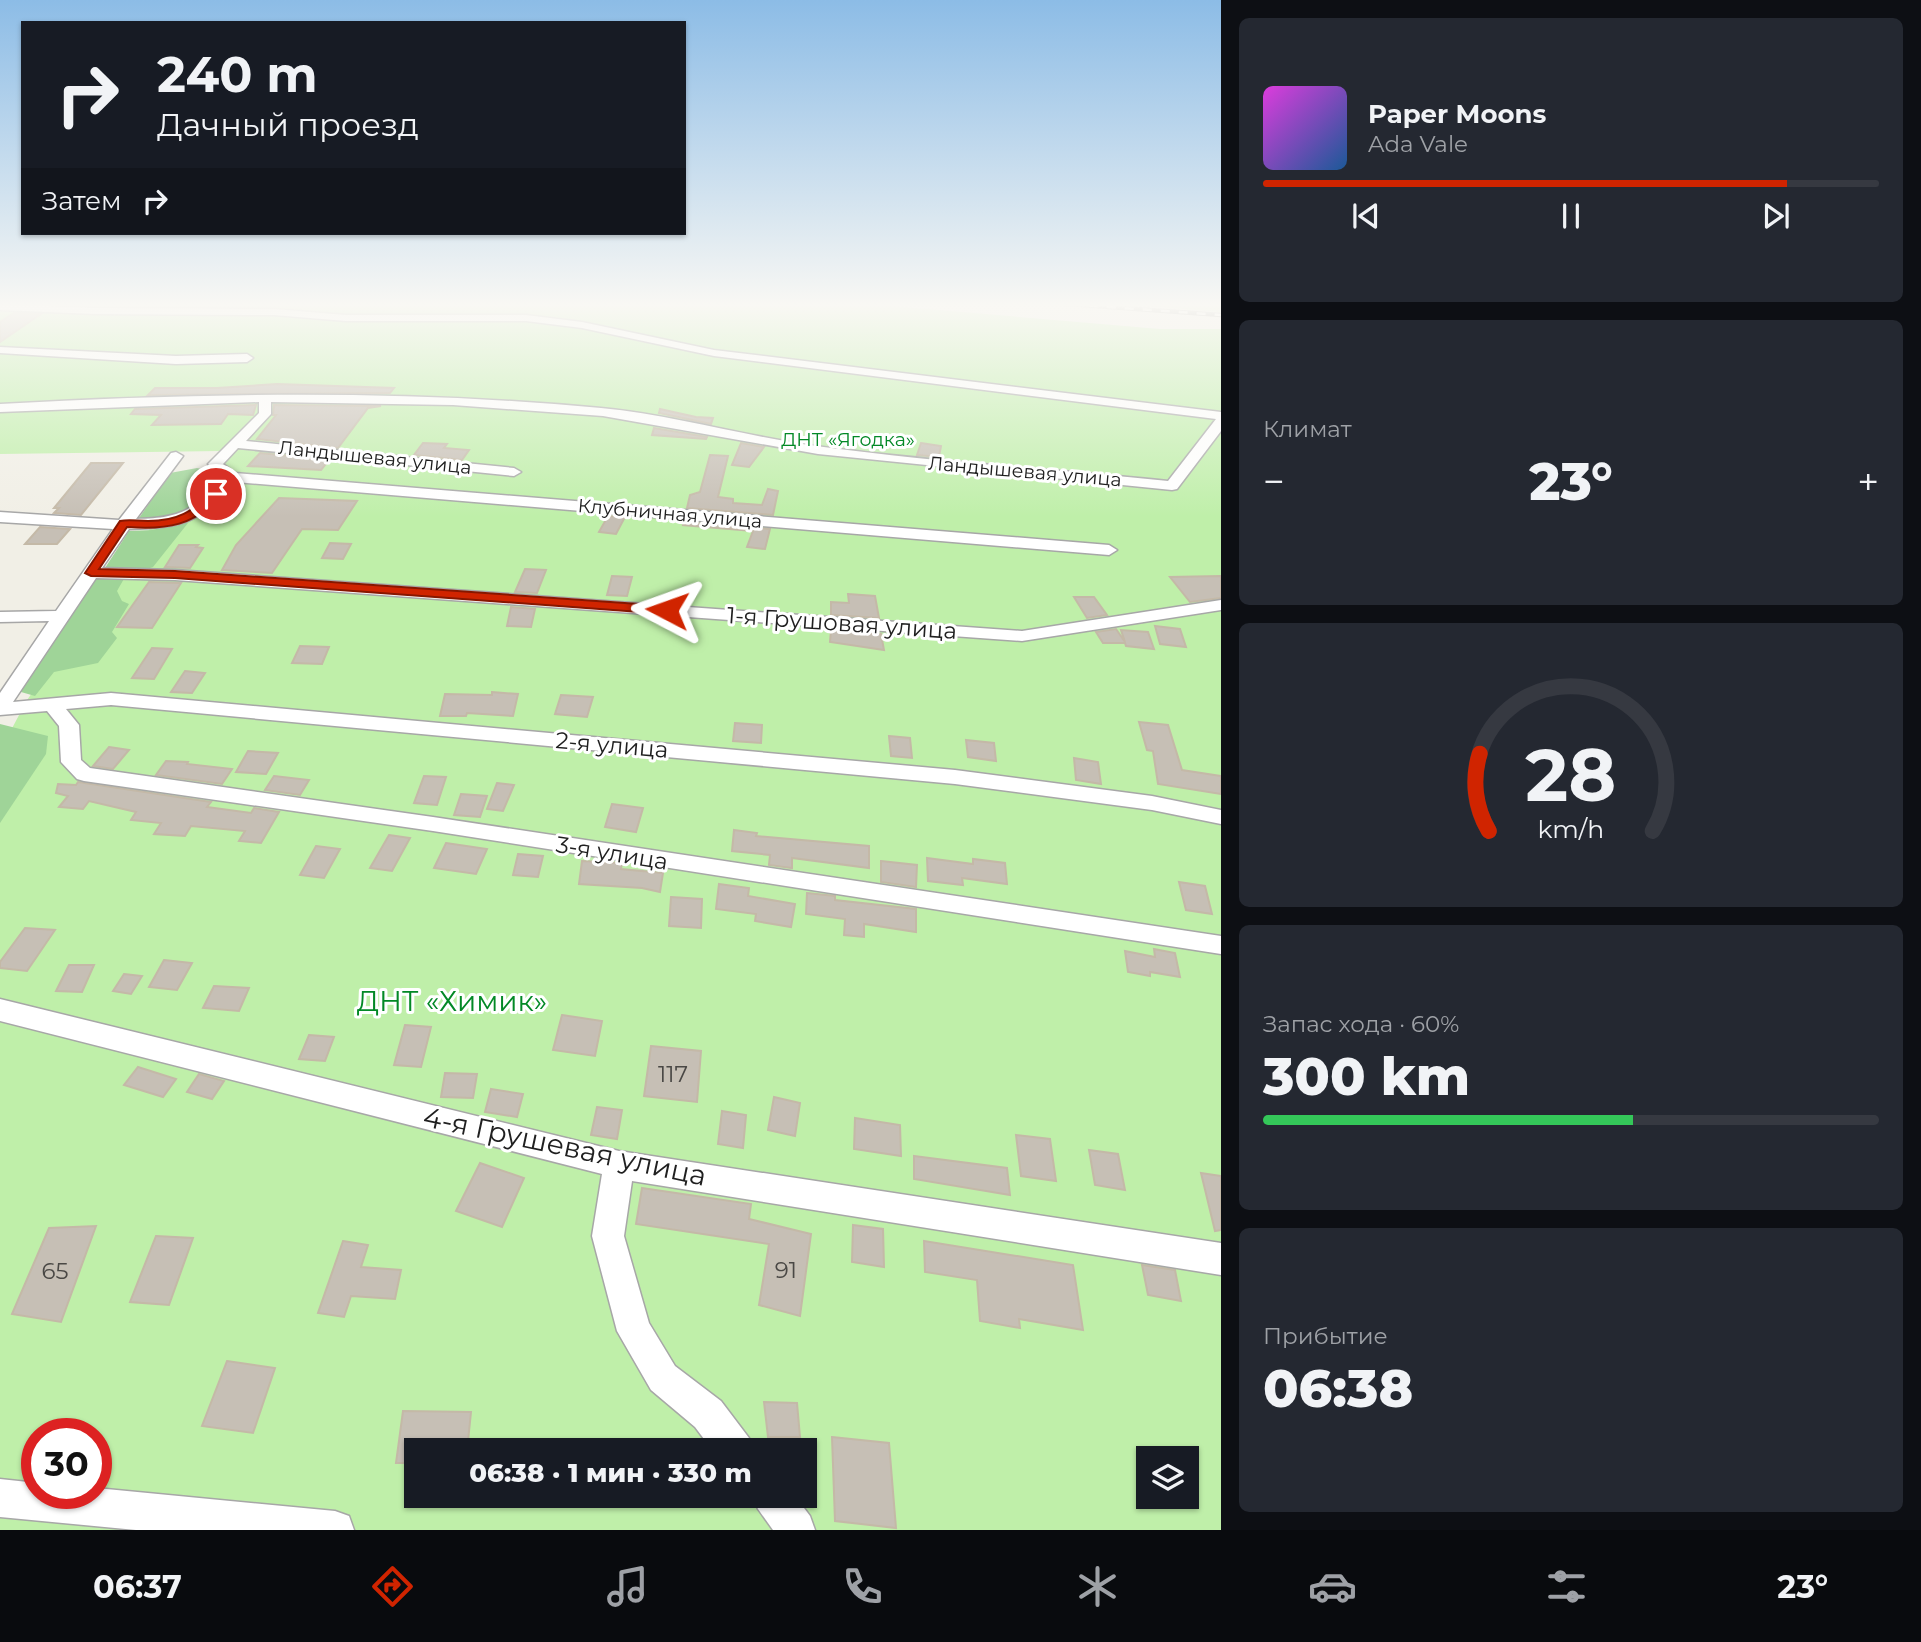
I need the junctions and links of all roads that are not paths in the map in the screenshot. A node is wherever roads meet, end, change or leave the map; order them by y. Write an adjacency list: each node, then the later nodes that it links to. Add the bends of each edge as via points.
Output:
1 (886, 374): 4 (street)
2 (265, 398): 3 (street, Ландышевая улица); 5 (street, Ландышевая улица, via 604,412 689,423 816,450 1172,485); 6 (street, via 265,414)
3 (0, 408)
4 (1221, 416)
5 (1221, 422)
6 (236, 444): 8 (street, Ландышевая улица); 9 (street, via 215,464)
7 (176, 456): 11 (street)
8 (514, 472)
9 (231, 477): 11 (street, via 201,510 185,519 150,525); 12 (street, Клубничная улица)
10 (0, 517): 11 (street)
11 (124, 523): 13 (street)
12 (1109, 550)
13 (91, 573): 14 (street, 1-я Грушовая улица, via 175,575 1022,636); 15 (street)
14 (1221, 605)
15 (61, 616): 16 (street); 18 (street)
16 (0, 617)
17 (52, 704): 18 (street, 2-я улица); 19 (street, 2-я улица, via 111,699 955,777 1152,803); 20 (street, 3-я улица, via 69,725 71,762 84,774)
18 (0, 708)
19 (1221, 817)
20 (1221, 945)
21 (0, 1010): 22 (street, 4-я Грушевая улица)
22 (620, 1165): 23 (street, 4-я Грушевая улица); 24 (street, via 608,1236 635,1331 663,1378 708,1413)
23 (1221, 1259)
24 (726, 1438)
25 (0, 1498): 27 (street)
26 (780, 1508): 28 (street)
27 (335, 1530)
28 (796, 1530)

